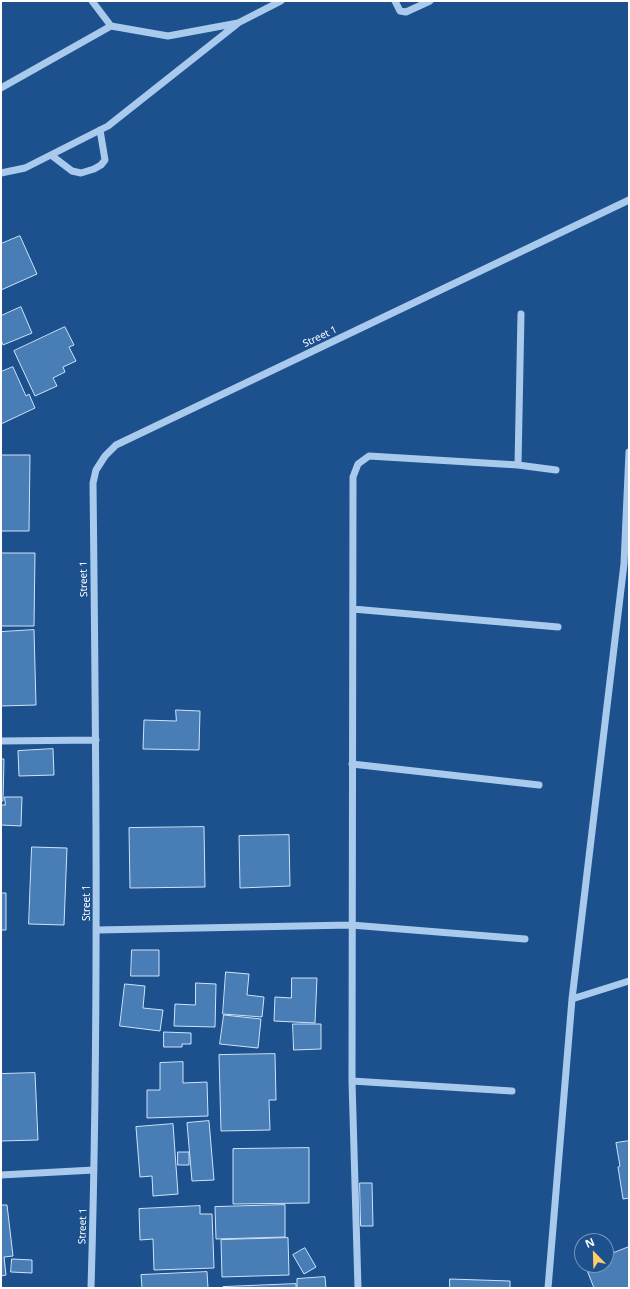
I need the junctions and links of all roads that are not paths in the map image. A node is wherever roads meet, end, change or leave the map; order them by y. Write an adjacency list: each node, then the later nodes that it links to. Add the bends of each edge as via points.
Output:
1 (92, 1): 6 (street)
2 (281, 1): 5 (street)
3 (395, 1): 4 (street, via 400,11 406,12)
4 (430, 1)
5 (238, 23): 6 (street, via 168,36); 8 (street)
6 (111, 26): 7 (street)
7 (1, 88)
8 (100, 130): 9 (street); 9 (street, via 105,160 94,169 81,173 72,171)
9 (51, 155): 10 (street, via 25,168)
10 (1, 173)
11 (629, 200): 20 (street, Street 1, via 116,444 96,470 93,482)
12 (521, 314): 14 (street)
13 (629, 452): 16 (street)
14 (518, 465): 15 (street); 17 (street, via 369,456 358,464 353,477)
15 (556, 470)
16 (626, 563): 27 (street)
17 (353, 609): 18 (street); 21 (street)
18 (558, 627)
19 (1, 740): 20 (street)
20 (96, 740): 24 (street, Street 1)
21 (352, 764): 22 (street); 23 (street)
22 (539, 785)
23 (351, 925): 24 (street); 25 (street); 28 (street)
24 (97, 930): 30 (street, Street 1)
25 (525, 939)
26 (629, 981): 27 (street)
27 (572, 999): 34 (street)
28 (352, 1081): 29 (street); 33 (street)
29 (512, 1091)
30 (94, 1170): 31 (street); 32 (street, Street 1)
31 (1, 1175)
32 (91, 1288)
33 (358, 1288)
34 (548, 1288)

